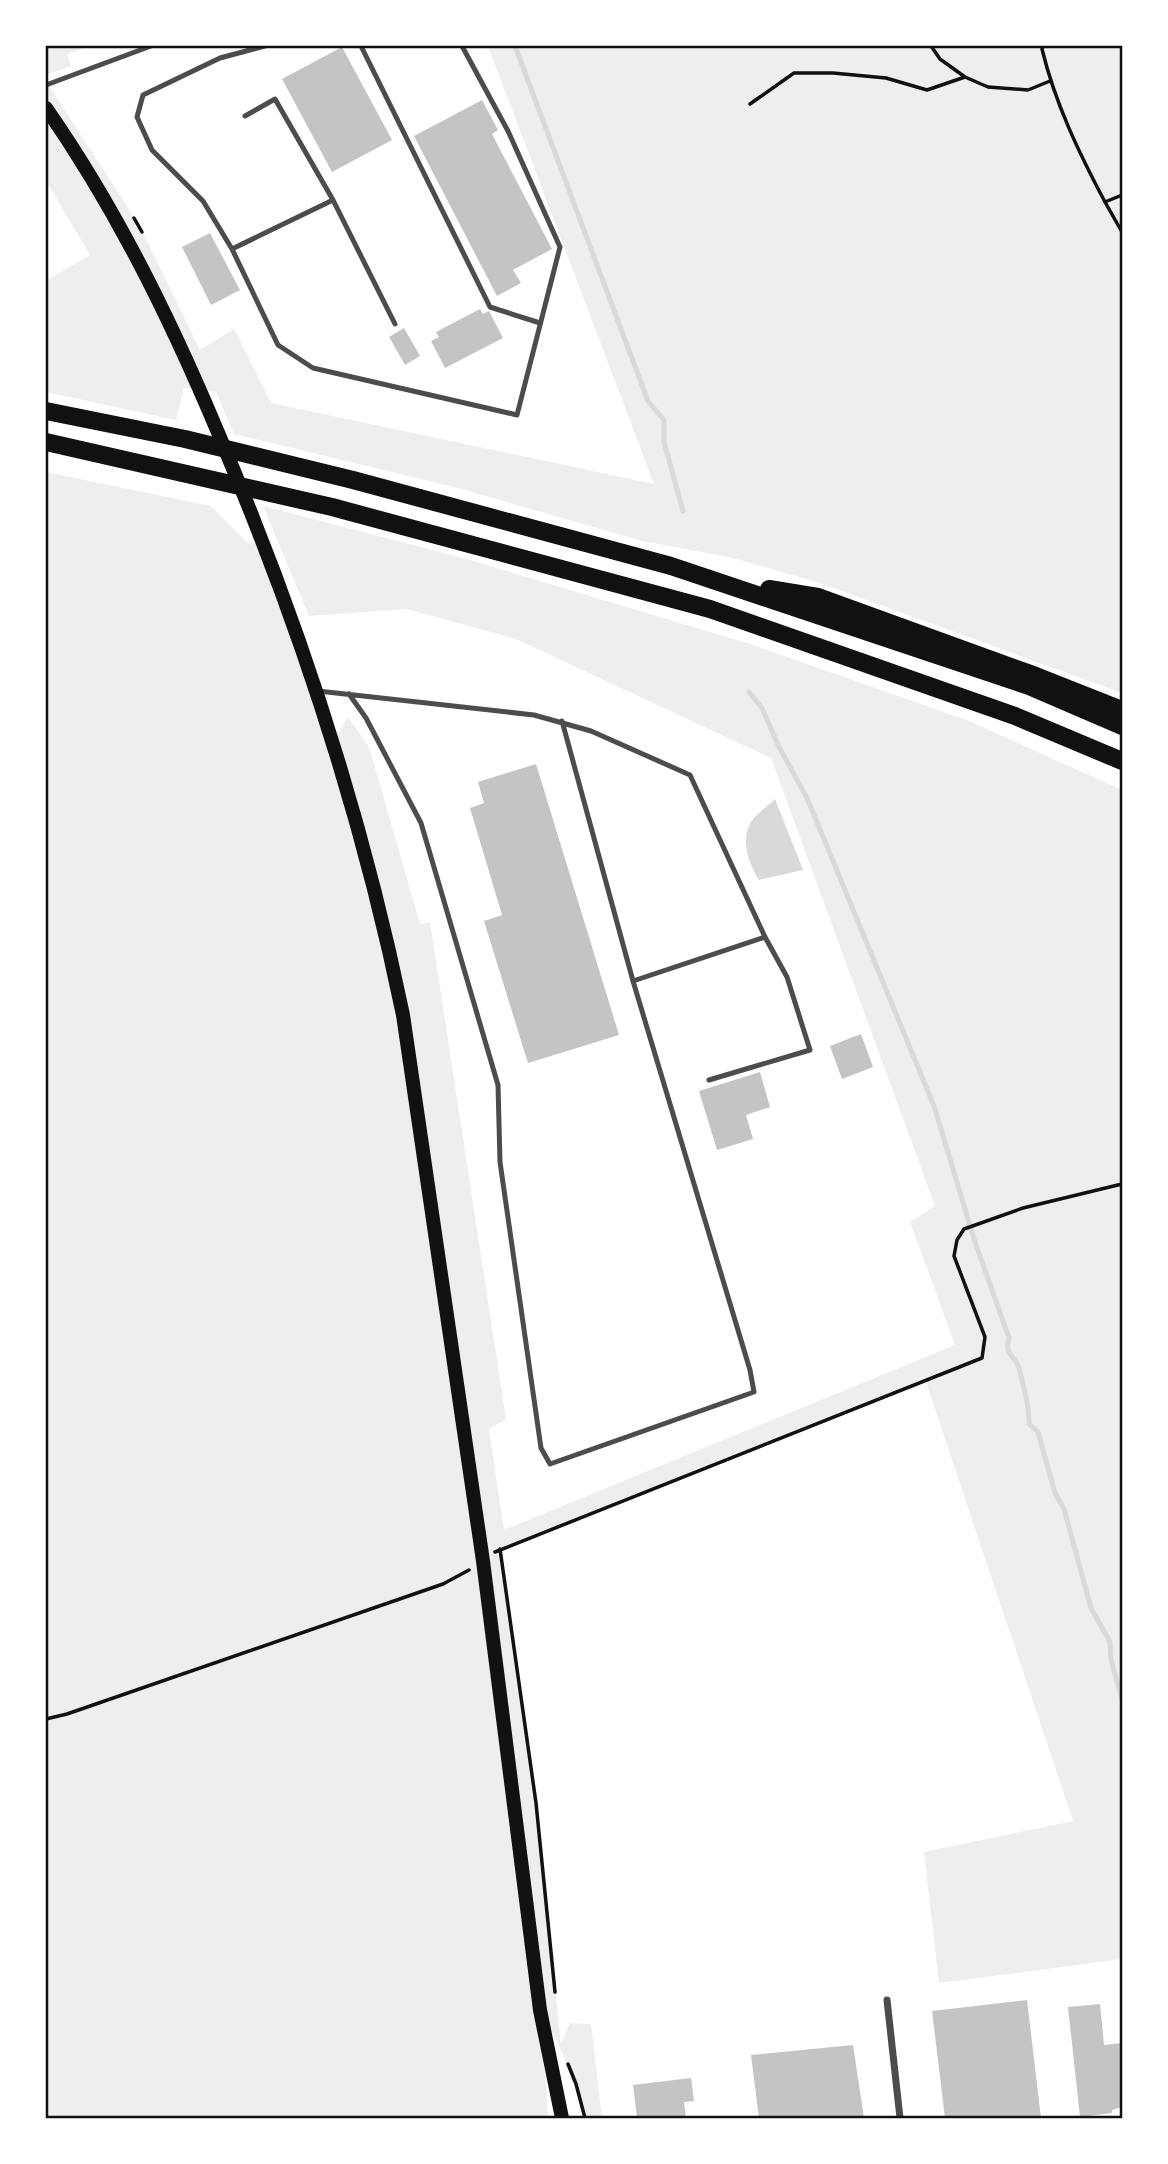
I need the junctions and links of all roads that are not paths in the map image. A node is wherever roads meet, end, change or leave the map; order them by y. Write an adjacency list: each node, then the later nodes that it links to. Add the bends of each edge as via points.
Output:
1 (151, 46): 5 (lane)
2 (265, 46): 9 (lane, via 220,58 143,94 137,117 152,150 203,201)
3 (361, 46): 10 (lane, via 490,307)
4 (462, 46): 10 (lane, via 508,131 560,247)
5 (46, 85)
6 (46, 108): 15 (main road, via 122,229 200,389 265,545)
7 (245, 116): 8 (lane, via 275,99)
8 (333, 200): 9 (lane); 11 (lane)
9 (232, 249): 10 (lane, via 278,345 313,368 517,415)
10 (540, 323)
11 (396, 324)
12 (46, 411): 14 (highway, via 353,480)
13 (46, 442): 20 (highway, via 332,507 710,609 1015,716)
14 (716, 580): 17 (highway, via 818,597); 19 (highway, via 1029,686)
15 (315, 691): 16 (lane); 25 (main road, via 384,925 403,1015 483,1560 540,2011)
16 (349, 694): 18 (lane); 22 (lane, via 421,823 498,1084 500,1162 541,1448 550,1464 754,1392)
17 (1122, 710)
18 (562, 721): 21 (lane, via 690,775); 22 (lane)
19 (1122, 726)
20 (1122, 761)
21 (765, 937): 22 (lane); 23 (lane, via 787,977 810,1049)
22 (633, 981)
23 (709, 1080)
24 (887, 2000): 26 (street)
25 (562, 2119)
26 (900, 2119)

